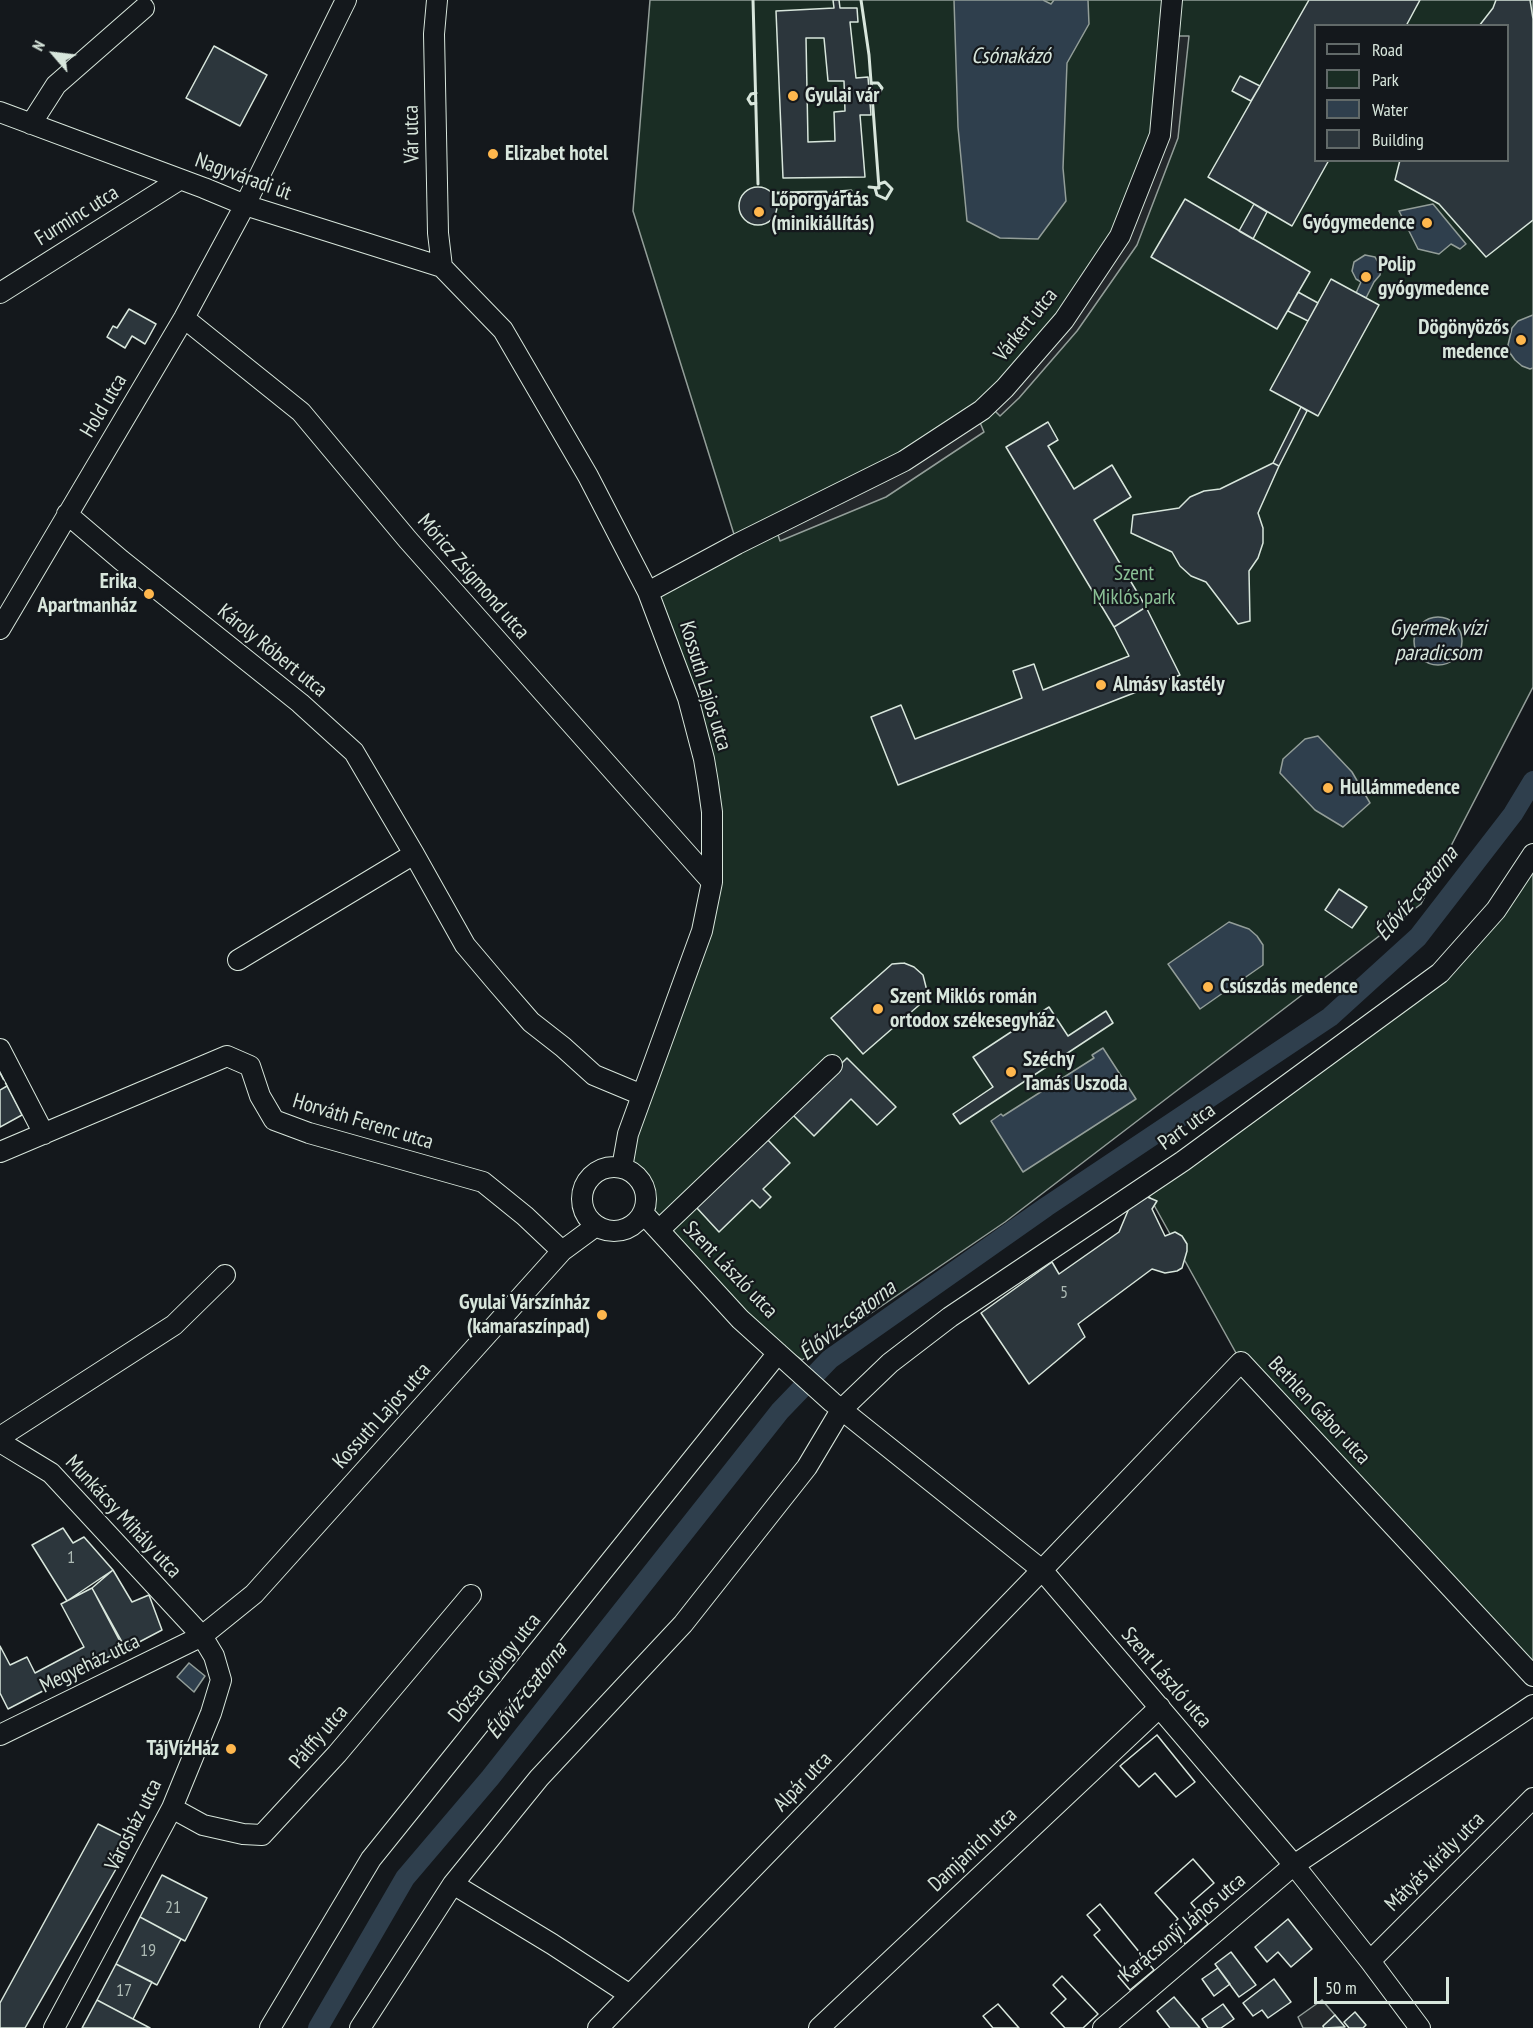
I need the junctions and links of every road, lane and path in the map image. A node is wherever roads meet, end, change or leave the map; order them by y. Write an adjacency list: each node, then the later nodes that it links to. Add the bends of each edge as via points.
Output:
1 (346, 0): 8 (street, Hold utca)
2 (437, 0): 9 (street, Vár utca, via 434,34)
3 (1172, 0): 13 (street, Várkert utca, via 1160,135 1120,236 1064,320 1005,388 982,410 903,461)
4 (144, 8): 6 (street, via 56,85)
5 (0, 112): 6 (street, Nagyváradi út)
6 (31, 124): 7 (street, Nagyváradi út)
7 (179, 180): 8 (street, Nagyváradi út); 10 (street, Furminc utca)
8 (245, 205): 9 (street, Nagyváradi út); 11 (street, Hold utca)
9 (442, 267): 13 (street, Kossuth Lajos utca, via 503,330 588,476)
10 (0, 293)
11 (184, 318): 12 (street, Hold utca); 18 (street, Móricz Zsigmond utca, via 301,412 408,540)
12 (67, 514): 14 (street, Hold utca); 16 (street, Károly Róbert utca, via 300,703 354,752)
13 (648, 592): 18 (street, Kossuth Lajos utca, via 688,698 704,759 712,812)
14 (5, 608): 15 (street, Hold utca)
15 (0, 629)
16 (414, 854): 19 (street); 22 (street, Károly Róbert utca, via 465,945 531,1022 594,1075)
17 (1533, 854): 32 (street, Part utca, via 1496,910 1440,973 1183,1161 950,1317)
18 (712, 882): 22 (street, Kossuth Lajos utca, via 702,931)
19 (238, 960)
20 (0, 1049): 23 (street)
21 (832, 1065): 28 (street)
22 (642, 1095): 25 (street, Kossuth Lajos utca, via 628,1134)
23 (44, 1134): 24 (street, Horváth Ferenc utca); 29 (street, Horváth Ferenc utca, via 227,1056 250,1066 260,1096 274,1120 483,1182)
24 (0, 1152)
25 (622, 1168): 26 (street, via 640,1180 646,1202); 27 (street, via 600,1170 585,1186 583,1208)
26 (643, 1213): 27 (street, via 637,1222 617,1232); 28 (street, Szent László utca)
27 (596, 1226): 29 (street, Kossuth Lajos utca)
28 (659, 1230): 31 (street, Szent László utca, via 740,1319)
29 (562, 1251): 37 (street, Kossuth Lajos utca, via 254,1594)
30 (225, 1275): 33 (street, via 174,1325)
31 (781, 1355): 32 (street, Szent László utca); 49 (street, Dózsa György utca, via 371,1859)
32 (837, 1406): 35 (street, Szent László utca); 45 (street, via 807,1467 683,1624 539,1778)
33 (0, 1437)
34 (0, 1442): 37 (street, Munkácsy Mihály utca, via 51,1473)
35 (1042, 1570): 38 (street, Bethlen Gábor utca, via 1241,1362); 40 (street, Szent László utca); 47 (street, Alpár utca)
36 (471, 1595): 43 (street, Pálffy utca, via 337,1754 262,1835 203,1825)
37 (202, 1636): 41 (street, Megyeház utca); 43 (street, Városház utca, via 214,1656 221,1680)
38 (1533, 1676)
39 (1533, 1705): 44 (street)
40 (1160, 1707): 44 (street, Szent László utca); 52 (street, Damjanich utca)
41 (0, 1735)
42 (1533, 1798): 46 (street, Mátyás király utca)
43 (172, 1808): 48 (street, Városház utca)
44 (1294, 1865): 46 (street, Szent László utca); 53 (street, Karácsonyi János utca)
45 (453, 1884): 47 (street); 50 (street)
46 (1370, 1961): 54 (street, Szent László utca)
47 (630, 1995): 51 (street, Alpár utca)
48 (54, 2028)
49 (270, 2028)
50 (360, 2028)
51 (598, 2028)
52 (819, 2028)
53 (1102, 2028)
54 (1420, 2028)

